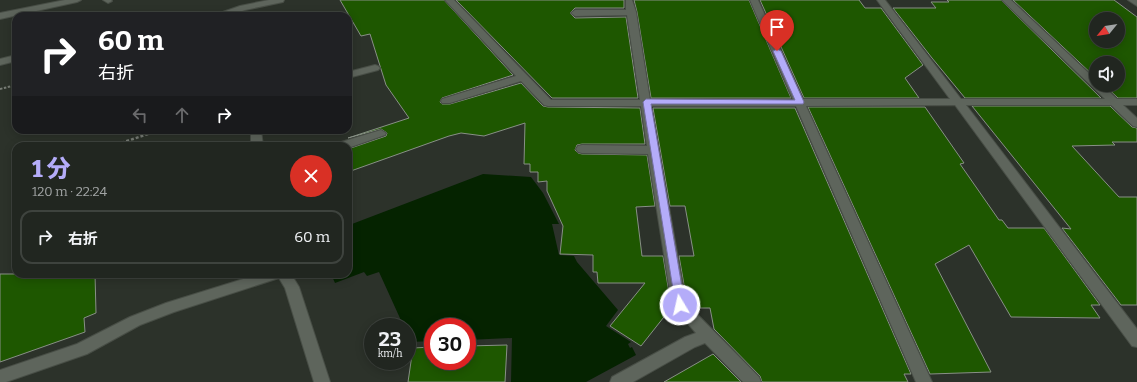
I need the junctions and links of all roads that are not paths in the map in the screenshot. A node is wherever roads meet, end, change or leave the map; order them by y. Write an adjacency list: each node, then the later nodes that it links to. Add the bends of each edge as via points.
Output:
1 (77, 0): 10 (street, via 63,7)
2 (280, 0): 11 (street)
3 (449, 0): 20 (street)
4 (754, 0): 26 (street)
5 (881, 0): 24 (street)
6 (1006, 0): 21 (street)
7 (1132, 0): 9 (street)
8 (629, 1): 12 (street)
9 (1137, 4)
10 (28, 12)
11 (232, 12)
12 (632, 12): 13 (street); 25 (street)
13 (575, 13)
14 (12, 14): 15 (street)
15 (0, 16)
16 (12, 59): 17 (street)
17 (0, 62)
18 (375, 68): 19 (street)
19 (352, 74)
20 (522, 77): 23 (street); 25 (street, via 548,103)
21 (1089, 78)
22 (1103, 92): 27 (street)
23 (446, 101)
24 (959, 101): 26 (street); 27 (street); 37 (street)
25 (646, 102): 26 (street); 33 (street)
26 (800, 102): 42 (street)
27 (1114, 102): 28 (street); 29 (street)
28 (1137, 102)
29 (1137, 124)
30 (381, 133): 31 (street)
31 (352, 143)
32 (582, 149): 33 (street)
33 (654, 150): 36 (street, via 680,305)
34 (263, 278): 38 (street, via 171,307 135,321 82,349)
35 (286, 278): 39 (street, via 292,287)
36 (708, 335): 40 (street, via 690,342); 41 (street)
37 (1137, 341)
38 (0, 377)
39 (322, 382)
40 (618, 382)
41 (753, 382)
42 (924, 382)

